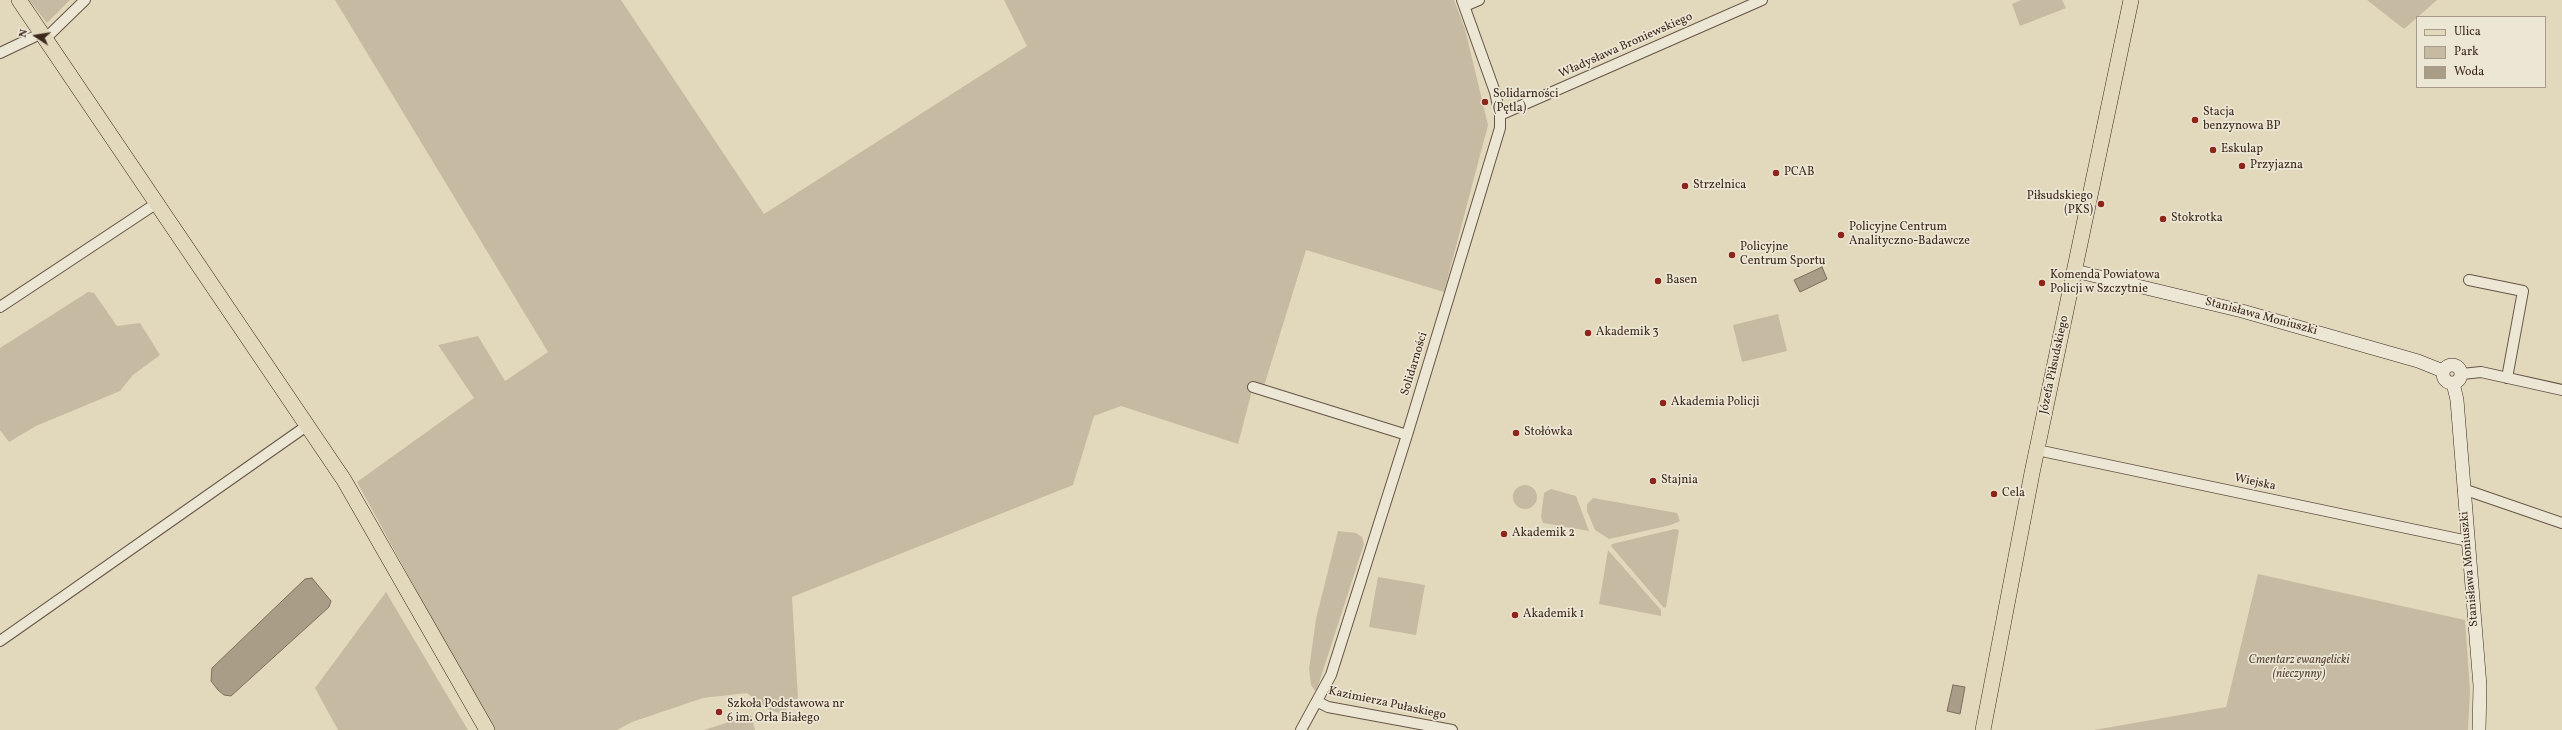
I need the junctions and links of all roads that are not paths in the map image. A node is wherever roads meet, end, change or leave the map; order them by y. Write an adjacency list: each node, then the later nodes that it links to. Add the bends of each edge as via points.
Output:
1 (19, 0): 7 (main road)
2 (85, 0): 7 (street)
3 (1479, 0): 6 (street)
4 (1762, 0): 9 (street, Władysława Broniewskiego)
5 (2131, 0): 11 (main road, Józefa Piłsudskiego)
6 (1464, 3): 9 (street, Solidarności)
7 (44, 36): 8 (street); 10 (main road)
8 (0, 53)
9 (1500, 115): 19 (street, Solidarności, via 1500,128 1485,182)
10 (157, 202): 13 (street); 18 (main road)
11 (2075, 271): 15 (street, Stanisława Moniuszki, via 2242,312 2418,361 2444,371 2447,366 2454,365 2459,368); 20 (main road, Józefa Piłsudskiego)
12 (2469, 280): 14 (street, via 2523,291)
13 (0, 307)
14 (2508, 378): 15 (street, via 2481,372); 17 (street)
15 (2457, 379): 21 (street, Stanisława Moniuszki)
16 (1253, 387): 19 (street)
17 (2562, 390)
18 (308, 425): 24 (street); 26 (main road, via 363,511)
19 (1407, 435): 25 (street, Solidarności, via 1331,675)
20 (2037, 450): 23 (street, Wiejska); 29 (main road, Józefa Piłsudskiego)
21 (2463, 489): 22 (street); 23 (street, Stanisława Moniuszki)
22 (2562, 523)
23 (2468, 541): 30 (street, Stanisława Moniuszki, via 2480,686)
24 (0, 641)
25 (1318, 702): 27 (street, Solidarności); 28 (street, Kazimierza Pułaskiego, via 1328,707)
26 (487, 730)
27 (1302, 730)
28 (1452, 730)
29 (1983, 730)
30 (2479, 730)

